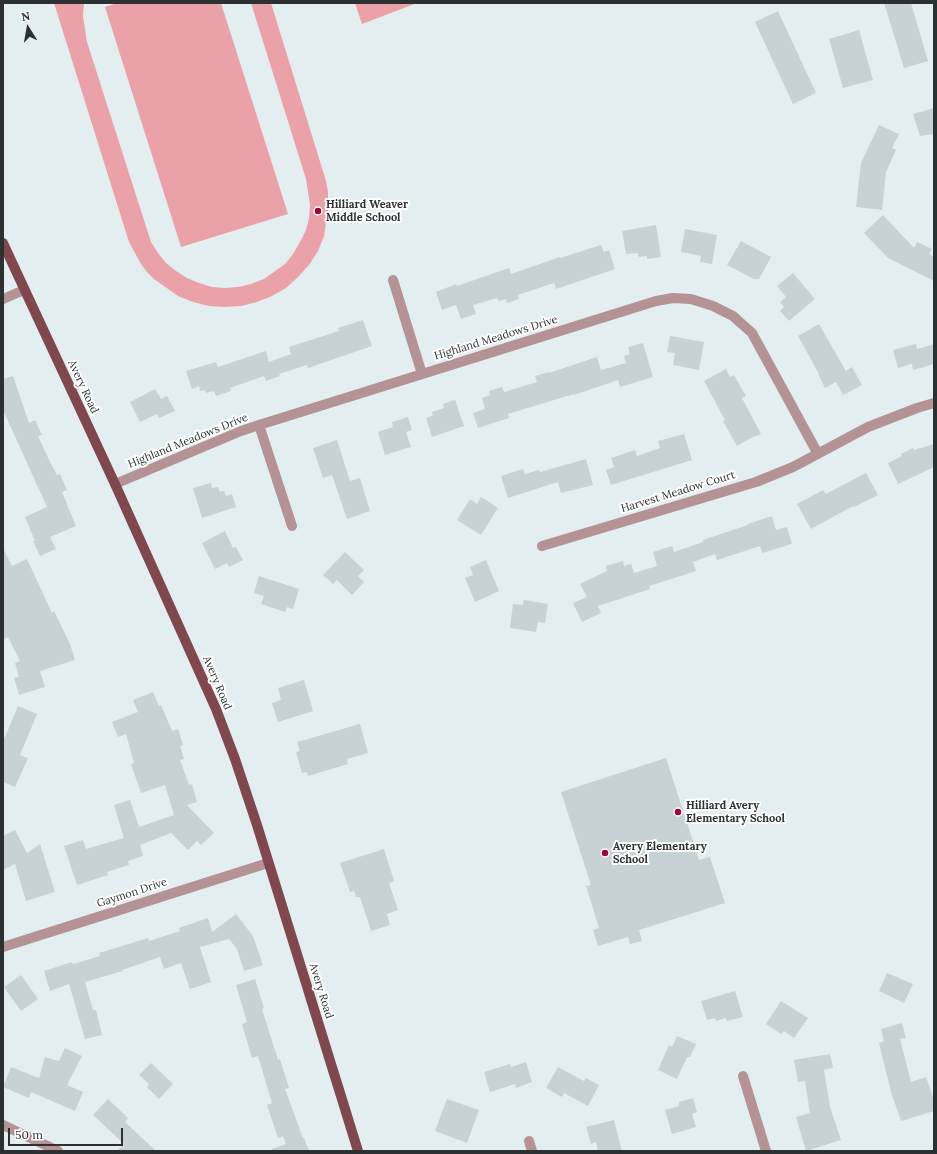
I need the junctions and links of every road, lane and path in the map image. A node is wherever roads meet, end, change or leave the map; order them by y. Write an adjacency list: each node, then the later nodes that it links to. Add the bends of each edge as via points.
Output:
1 (3, 243): 3 (main road, Avery Road)
2 (393, 280): 5 (street)
3 (24, 290): 4 (street); 9 (main road, Avery Road)
4 (3, 299)
5 (422, 374): 7 (street, Highland Meadows Drive); 8 (street, Highland Meadows Drive, via 656,301 690,299 733,316 752,333)
6 (934, 403): 8 (street, Harvest Meadow Court, via 868,427)
7 (259, 425): 9 (street, Highland Meadows Drive); 10 (street)
8 (818, 454): 11 (street, Harvest Meadow Court, via 756,482)
9 (115, 484): 12 (main road, Avery Road, via 216,709 238,766)
10 (292, 526)
11 (542, 546)
12 (268, 863): 13 (street, Gaymon Drive); 17 (main road, Avery Road)
13 (3, 947)
14 (743, 1076): 18 (street)
15 (3, 1125): 16 (street)
16 (58, 1151)
17 (358, 1151)
18 (766, 1151)

